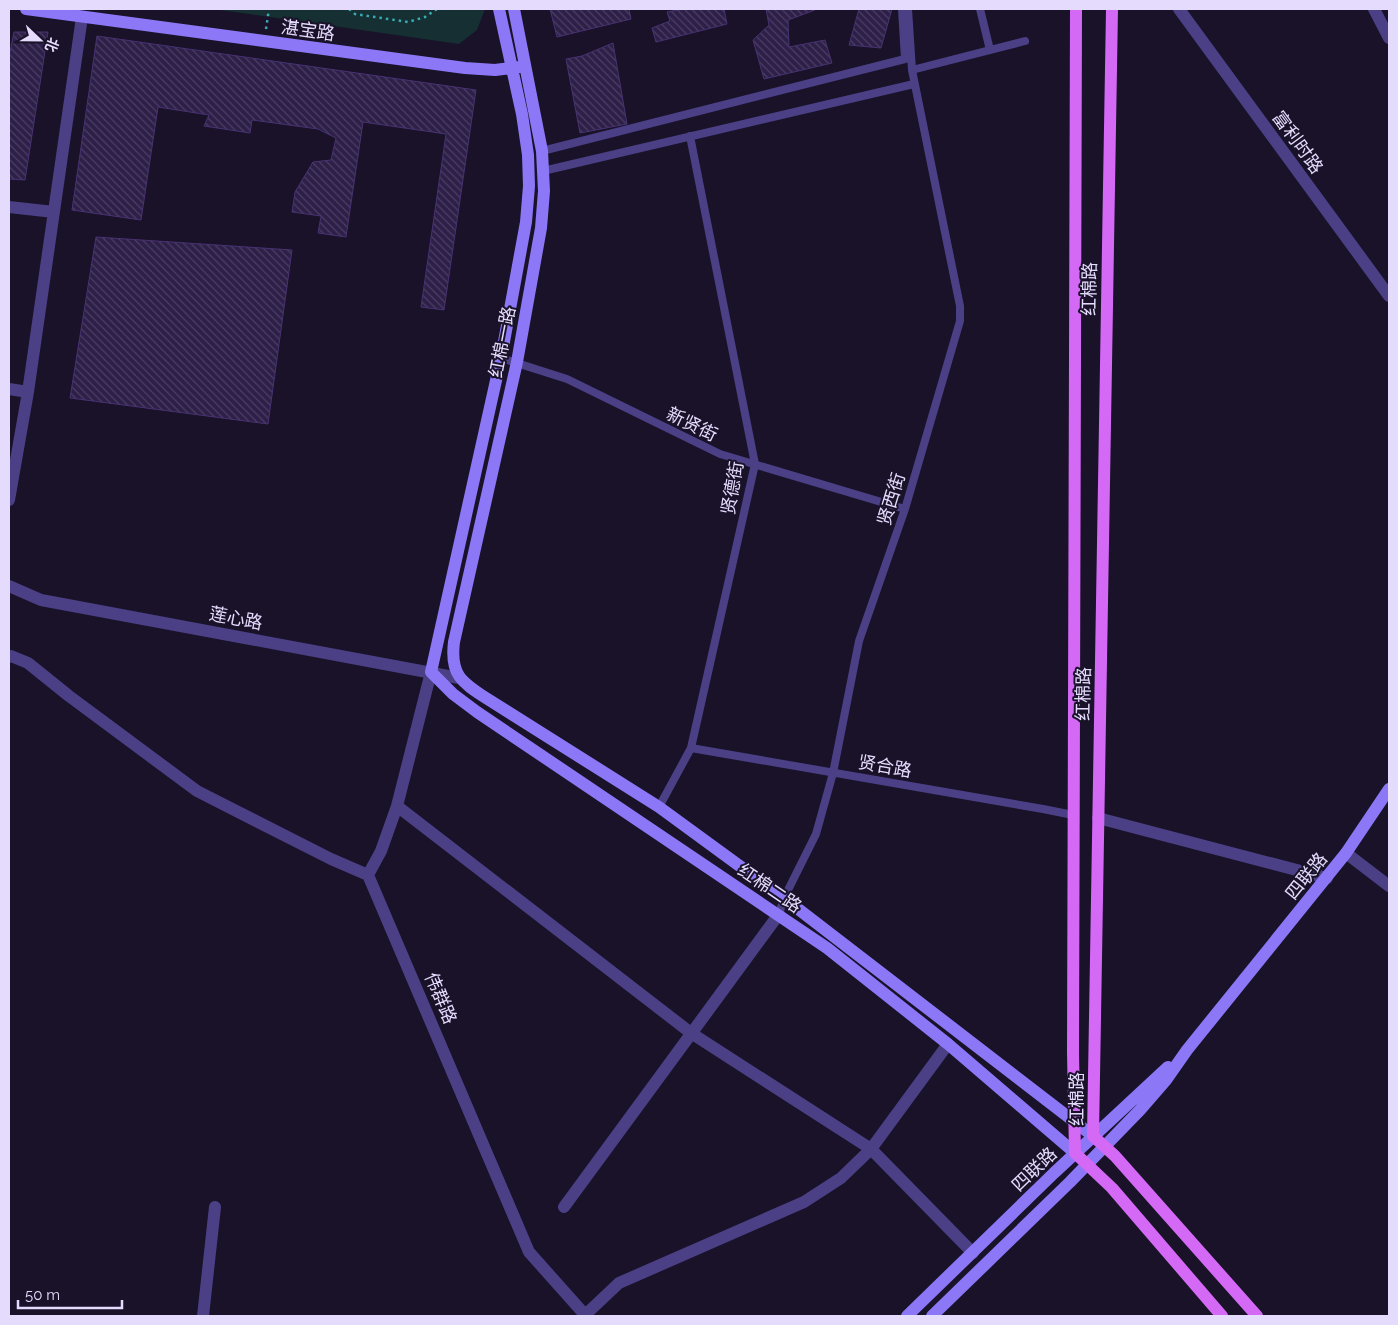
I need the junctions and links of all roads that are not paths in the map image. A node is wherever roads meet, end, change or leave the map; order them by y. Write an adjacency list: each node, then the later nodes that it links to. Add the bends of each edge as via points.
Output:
1 (26, 9): 11 (main road, 湛宝路)
2 (499, 9): 16 (main road, 红棉一路)
3 (514, 9): 15 (main road, 红棉一路)
4 (902, 9): 20 (lane, via 905,59)
5 (908, 9): 17 (lane, 贤西街)
6 (980, 9): 14 (lane)
7 (1076, 9): 41 (main road, 红棉路)
8 (1112, 9): 42 (main road, 红棉路)
9 (1178, 9): 24 (street, 富利时路)
10 (1374, 9): 12 (street)
11 (82, 17): 16 (main road, 湛宝路, via 465,68); 23 (street)
12 (1389, 38)
13 (1025, 42): 14 (lane)
14 (990, 50): 17 (lane)
15 (526, 66): 16 (main road, 湛宝路); 20 (main road, 红棉一路)
16 (512, 69): 25 (main road, 红棉一路, via 528,155 529,186)
17 (912, 70): 18 (lane, 贤西街)
18 (914, 84): 19 (lane); 31 (lane, 贤西街, via 960,306 960,321)
19 (690, 136): 21 (lane); 29 (lane, 贤德街)
20 (542, 151): 21 (main road, 红棉一路)
21 (543, 171): 26 (main road, 红棉一路, via 541,228)
22 (9, 207): 23 (street)
23 (54, 212): 28 (street)
24 (1389, 296)
25 (501, 358): 26 (lane, 新贤街); 34 (main road, 红棉一路)
26 (517, 362): 29 (lane, 新贤街, via 567,379 720,454); 35 (main road, 红棉一路, via 454,642 454,666)
27 (9, 389): 28 (street)
28 (28, 392): 30 (street)
29 (755, 464): 31 (lane, 新贤街); 36 (lane, 贤德街)
30 (9, 500)
31 (904, 509): 37 (lane, 贤西街, via 860,641)
32 (9, 586): 34 (street, 莲心路, via 41,600)
33 (9, 657): 44 (street, via 28,663 197,791 331,859)
34 (431, 672): 35 (street, 莲心路); 39 (street); 48 (main road, 红棉二路, via 477,712)
35 (459, 678): 40 (main road, 红棉二路)
36 (691, 748): 37 (lane, 贤合路); 40 (lane, 贤德街)
37 (833, 773): 41 (lane, 贤合路); 47 (lane, 贤西街, via 816,834)
38 (1389, 789): 43 (main road, 四联路)
39 (397, 806): 44 (street, via 382,851); 49 (street)
40 (659, 806): 47 (main road, 红棉二路)
41 (1073, 815): 52 (main road, 红棉路)
42 (1098, 818): 45 (street); 53 (main road, 红棉路)
43 (1346, 853): 45 (main road, 四联路); 46 (street)
44 (368, 874): 62 (street, 伟群路, via 530,1252)
45 (1327, 878): 51 (main road, 四联路)
46 (1389, 886)
47 (784, 898): 48 (lane, 贤西街); 52 (main road, 红棉二路)
48 (779, 914): 49 (street); 50 (main road, 红棉二路)
49 (692, 1033): 55 (street); 59 (street)
50 (948, 1044): 55 (street); 56 (main road, 红棉二路)
51 (1187, 1050): 53 (main road, 四联路); 54 (main road, 四联路, via 1166,1080)
52 (1075, 1122): 53 (main road, 红棉二路); 56 (main road, 红棉路)
53 (1093, 1136): 54 (main road, 红棉路); 56 (main road, 四联路)
54 (1105, 1146): 57 (main road, 四联路); 66 (main road, 红棉路)
55 (871, 1149): 60 (street); 62 (street, via 841,1178 804,1202 619,1283)
56 (1075, 1153): 57 (main road); 60 (main road, 四联路)
57 (1086, 1164): 64 (main road, 四联路); 65 (main road, via 1112,1188)
58 (215, 1206): 61 (street)
59 (564, 1207)
60 (973, 1253): 63 (main road, 四联路)
61 (203, 1316)
62 (585, 1316)
63 (907, 1316)
64 (932, 1316)
65 (1222, 1316)
66 (1257, 1316)

